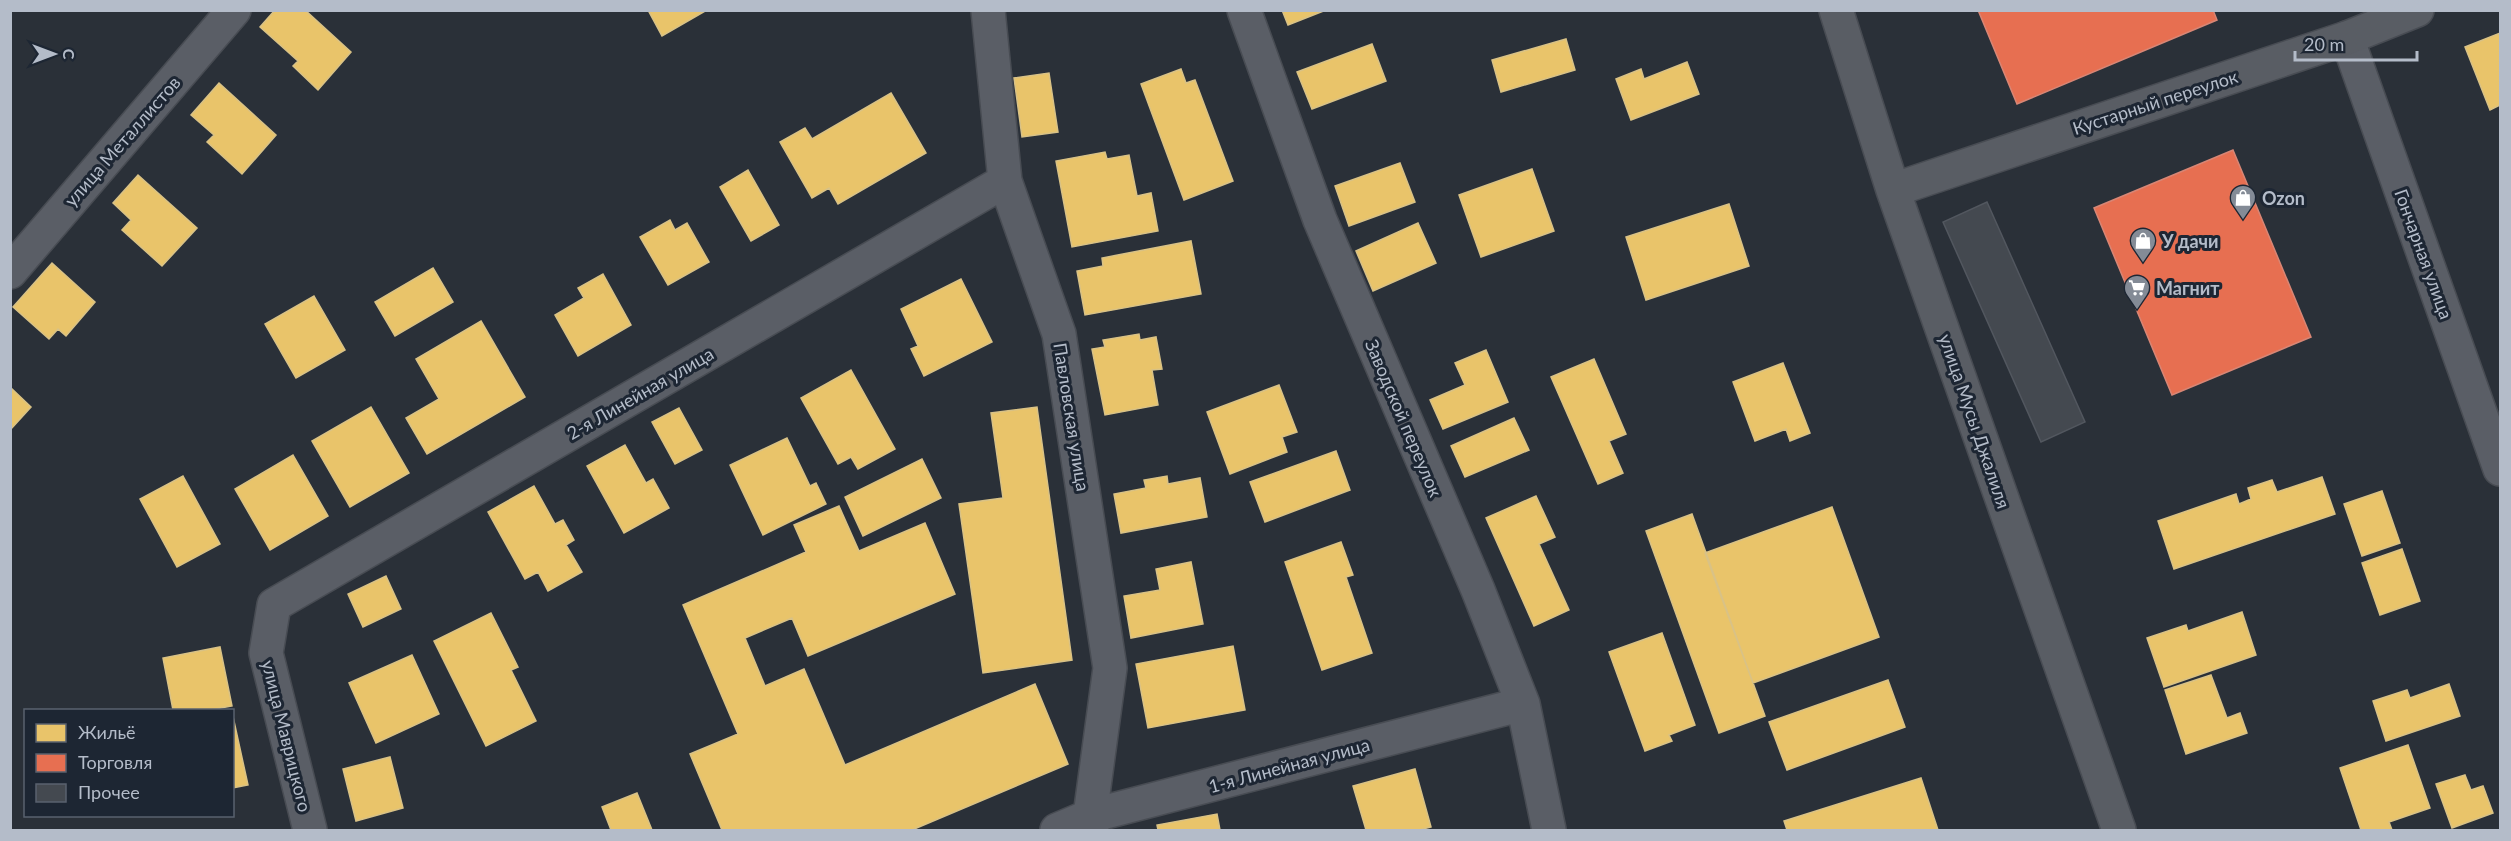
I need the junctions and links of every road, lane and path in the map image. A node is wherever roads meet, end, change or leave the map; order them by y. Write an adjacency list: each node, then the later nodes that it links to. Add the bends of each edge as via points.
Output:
1 (234, 10): 9 (street, улица Металлистов)
2 (988, 10): 7 (street, Павловская улица)
3 (1244, 10): 12 (street, Заводской переулок, via 1320,220 1478,590)
4 (1836, 10): 8 (street, улица Мусы Джалиля)
5 (2417, 10): 6 (street, Кустарный переулок)
6 (2347, 38): 8 (street, Кустарный переулок); 10 (street, Гончарная улица)
7 (1005, 181): 11 (street, 2-я Линейная улица); 13 (street, Павловская улица, via 1059,334 1110,668)
8 (1893, 190): 17 (street, улица Мусы Джалиля)
9 (10, 272)
10 (2500, 469)
11 (274, 605): 14 (street, улица Маврицкого, via 266,652)
12 (1522, 704): 13 (street, 1-я Линейная улица); 16 (street, Заводской переулок)
13 (1091, 824): 15 (street, 1-я Линейная улица)
14 (310, 831)
15 (1057, 831)
16 (1549, 831)
17 (2119, 831)

